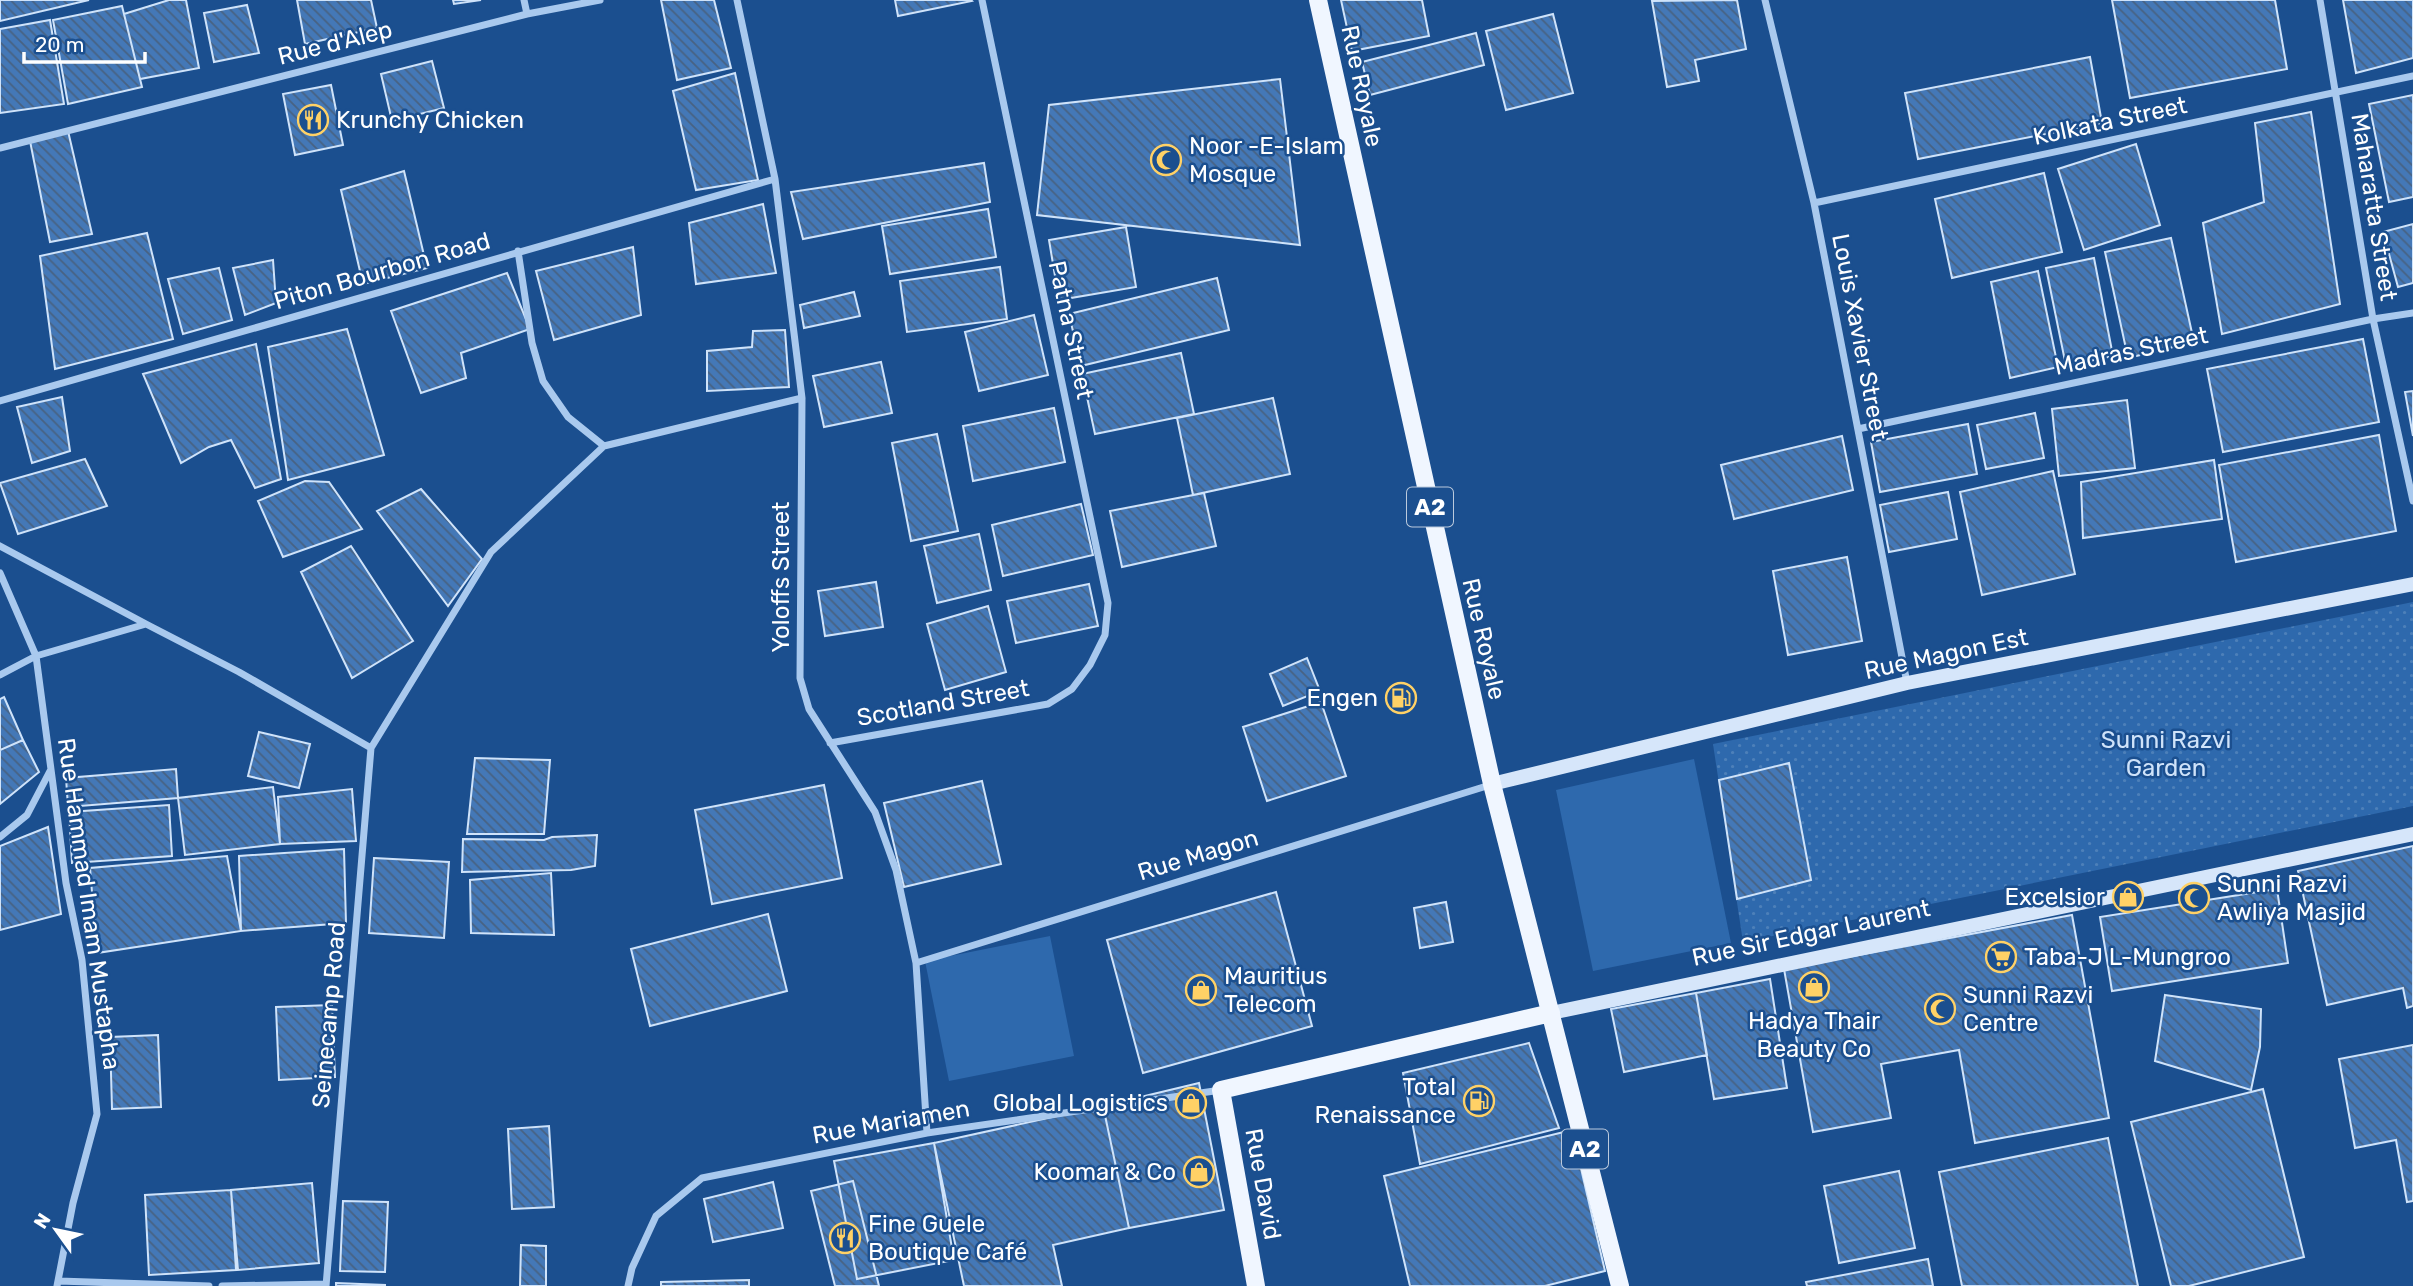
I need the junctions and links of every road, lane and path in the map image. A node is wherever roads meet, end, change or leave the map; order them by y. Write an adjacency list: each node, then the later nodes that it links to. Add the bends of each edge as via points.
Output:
1 (524, 0): 8 (street)
2 (600, 0): 8 (street, Rue d'Alep)
3 (737, 0): 12 (street, Yoloffs Street)
4 (982, 0): 27 (street, Patna Street, via 1108,603 1105,635)
5 (1318, 0): 33 (main road, Rue Royale / A2)
6 (1765, 0): 13 (street, Louis Xavier Street)
7 (2320, 0): 10 (street, Maharatta Street)
8 (527, 14): 11 (street, Rue d'Alep)
9 (2413, 76): 10 (street, Kolkata Street)
10 (2336, 93): 13 (street, Kolkata Street); 16 (street, Maharatta Street)
11 (0, 148)
12 (775, 179): 14 (street, Piton Bourbon Road); 17 (street, Yoloffs Street)
13 (1814, 203): 19 (street, Louis Xavier Street)
14 (518, 251): 18 (street, Piton Bourbon Road); 20 (street, via 542,380 568,417)
15 (2413, 313): 16 (street, Madras Street)
16 (2373, 319): 19 (street, Madras Street); 21 (street, Maharatta Street)
17 (802, 398): 20 (street); 30 (street, Yoloffs Street, via 800,678 809,709)
18 (0, 401)
19 (1858, 429): 29 (street, Louis Xavier Street)
20 (604, 446): 31 (street, via 491,552)
21 (2413, 501)
22 (0, 546): 25 (street)
23 (0, 573): 26 (street, Rue Hammad Imam Mustapha)
24 (2413, 584): 29 (main road, Rue Magon Est)
25 (146, 624): 26 (street); 31 (street)
26 (36, 656): 28 (street); 32 (street, Rue Hammad Imam Mustapha)
27 (1090, 665): 30 (street, Scotland Street, via 1072,689 1048,704)
28 (0, 675)
29 (1907, 683): 33 (main road, Rue Magon Est)
30 (830, 743): 36 (street, Yoloffs Street, via 875,812 896,870)
31 (371, 748): 41 (street, Seinecamp Road)
32 (51, 770): 35 (street, via 27,815); 40 (street, Rue Hammad Imam Mustapha, via 82,960 97,1114)
33 (1492, 784): 36 (street, Rue Magon); 37 (main road, Rue Royale / A2)
34 (2413, 834): 37 (main road, Rue Sir Edgar Laurent)
35 (0, 837)
36 (916, 963): 39 (street, Yoloffs Street)
37 (1551, 1013): 38 (main road, Rue Sir Edgar Laurent); 46 (main road, Rue Royale / A2)
38 (1222, 1090): 39 (street, Rue Mariamen); 45 (main road, Rue David)
39 (928, 1133): 44 (street, Rue Mariamen, via 702,1178 656,1216)
40 (58, 1283): 42 (street)
41 (326, 1285): 43 (street)
42 (209, 1286)
43 (222, 1286)
44 (628, 1286)
45 (1256, 1286)
46 (1620, 1286)

